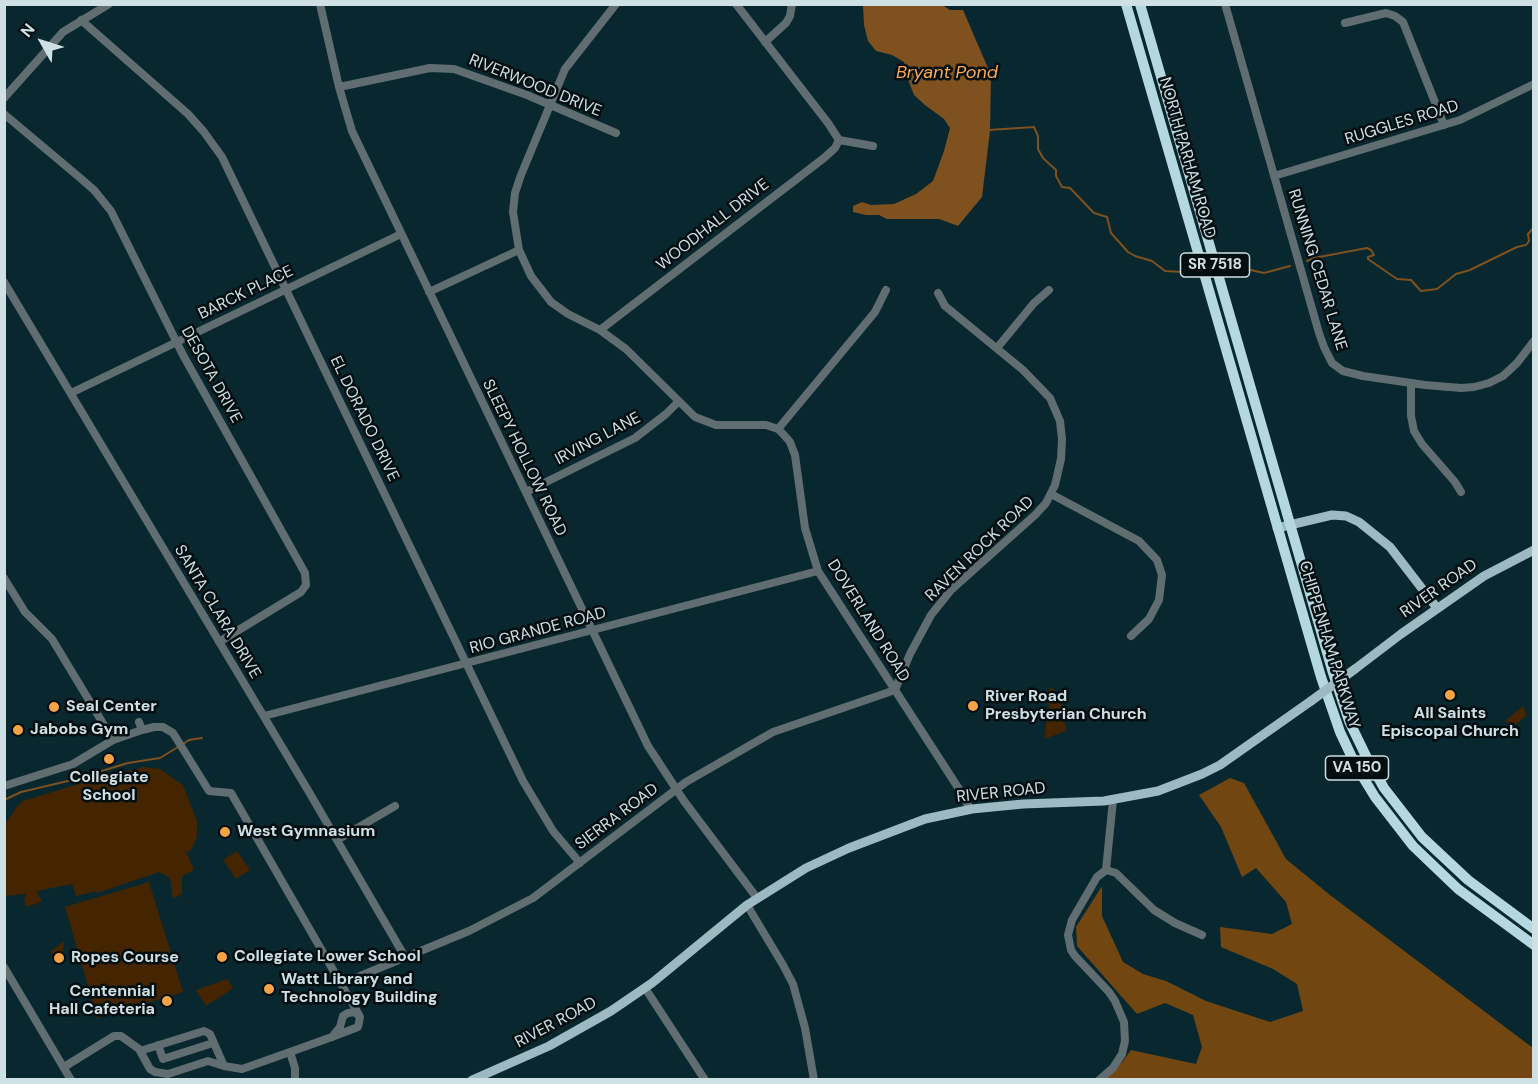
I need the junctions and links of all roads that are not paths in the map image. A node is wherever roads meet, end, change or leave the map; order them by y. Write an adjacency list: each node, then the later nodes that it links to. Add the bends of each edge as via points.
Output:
1 (109, 4): 9 (street)
2 (320, 4): 13 (street, SLEEPY HOLLOW ROAD)
3 (616, 4): 15 (street, via 565,69)
4 (736, 4): 11 (street)
5 (792, 4): 11 (street, via 786,23)
6 (1126, 4): 42 (highway, NORTH PARHAM ROAD / SR 7518)
7 (1140, 4): 41 (highway, NORTH PARHAM ROAD / SR 7518)
8 (1225, 4): 21 (street, RUNNING CEDAR LANE)
9 (81, 20): 14 (street, via 52,42); 25 (street, EL DORADO DRIVE, via 181,107 214,145)
10 (1346, 23): 17 (street, via 1381,13 1399,18 1410,35)
11 (765, 42): 19 (street)
12 (1533, 84): 17 (street, RUGGLES ROAD)
13 (339, 87): 15 (street, RIVERWOOD DRIVE, via 445,67); 22 (street, SLEEPY HOLLOW ROAD, via 352,130)
14 (4, 98)
15 (549, 105): 18 (street, RIVERWOOD DRIVE); 23 (street, via 515,193 513,212)
16 (4, 114): 32 (street, DESOTA DRIVE, via 94,190 111,211)
17 (1444, 125): 21 (street, RUGGLES ROAD)
18 (616, 133)
19 (839, 140): 20 (street); 30 (street, WOODHALL DRIVE, via 824,158)
20 (873, 146)
21 (1274, 176): 34 (street, RUNNING CEDAR LANE, via 1328,356 1338,368 1349,373)
22 (401, 234): 25 (street, BARCK PLACE); 28 (street, SLEEPY HOLLOW ROAD)
23 (519, 250): 28 (street); 30 (street, via 544,294 568,314)
24 (4, 282): 35 (street, SANTA CLARA DRIVE)
25 (286, 289): 32 (street, BARCK PLACE); 50 (street, EL DORADO DRIVE)
26 (886, 290): 37 (street, via 875,312)
27 (1049, 290): 33 (street)
28 (429, 292): 38 (street, SLEEPY HOLLOW ROAD)
29 (938, 293): 33 (street, RAVEN ROCK ROAD, via 945,306)
30 (600, 330): 36 (street, via 626,349)
31 (1533, 341): 34 (street, RUNNING CEDAR LANE, via 1509,370 1489,383 1461,388)
32 (177, 342): 35 (street, BARCK PLACE); 49 (street, DESOTA DRIVE, via 301,563 306,579 298,595)
33 (997, 348): 40 (street, RAVEN ROCK ROAD, via 1043,388 1059,415 1061,453)
34 (1411, 382): 39 (street, via 1414,431)
35 (71, 393): 49 (street, SANTA CLARA DRIVE)
36 (678, 402): 37 (street, via 709,424 760,424); 38 (street, IRVING LANE, via 635,438)
37 (778, 429): 44 (street, DOVERLAND ROAD, via 794,451 805,528)
38 (526, 492): 47 (street, SLEEPY HOLLOW ROAD)
39 (1461, 492)
40 (1051, 494): 48 (street, via 1139,541 1157,560 1162,575 1159,600 1149,620); 51 (street, RAVEN ROCK ROAD, via 939,605 921,631)
41 (1290, 525): 42 (main road); 46 (main road, via 1332,515 1359,522 1390,547); 64 (highway, CHIPPENHAM PARKWAY / VA 150, via 1341,698 1378,777 1406,818 1440,855)
42 (1277, 528): 66 (highway, CHIPPENHAM PARKWAY / VA 150, via 1331,709 1368,787 1434,868)
43 (1533, 550): 46 (main road, RIVER ROAD, via 1498,567)
44 (818, 571): 47 (street, RIO GRANDE ROAD); 51 (street, DOVERLAND ROAD)
45 (4, 578): 53 (street, via 25,612 52,639)
46 (1437, 608): 56 (main road, RIVER ROAD, bridge, via 1244,750 1202,774 1158,791)
47 (592, 631): 50 (street, RIO GRANDE ROAD); 55 (street, SLEEPY HOLLOW ROAD, via 648,746)
48 (1131, 636)
49 (219, 642): 52 (street, SANTA CLARA DRIVE)
50 (468, 663): 52 (street, RIO GRANDE ROAD); 60 (street, EL DORADO DRIVE, via 534,802)
51 (895, 690): 55 (street, SIERRA ROAD, via 773,732); 58 (street, DOVERLAND ROAD)
52 (264, 716): 59 (street, SANTA CLARA DRIVE)
53 (113, 740): 54 (street, via 73,764); 71 (street, via 140,726 163,727 179,741 208,791 231,792)
54 (4, 786)
55 (676, 789): 60 (street, SIERRA ROAD); 62 (street, SLEEPY HOLLOW ROAD)
56 (1113, 800): 58 (main road, RIVER ROAD); 61 (street)
57 (395, 806): 59 (street)
58 (970, 809): 62 (main road, RIVER ROAD, via 882,834 806,868)
59 (338, 840): 67 (street, SANTA CLARA DRIVE)
60 (580, 863): 67 (street, SIERRA ROAD, via 516,908 470,932)
61 (1106, 870): 65 (street, via 1116,873 1154,910); 85 (street, via 1097,877 1072,920 1068,935 1071,950 1108,992 1124,1022 1122,1054)
62 (757, 898): 63 (main road, RIVER ROAD)
63 (747, 905): 70 (main road, RIVER ROAD); 80 (street, via 793,984)
64 (1533, 929)
65 (1202, 935)
66 (1533, 945)
67 (405, 957): 69 (street, SIERRA ROAD)
68 (4, 967): 78 (street)
69 (360, 976)
70 (645, 988): 83 (main road, RIVER ROAD, via 580,1030); 84 (street)
71 (360, 1017): 72 (street, via 358,1027); 72 (street, via 355,1012 344,1016)
72 (332, 1037): 76 (street)
73 (213, 1043): 74 (street, via 204,1031); 74 (street, via 163,1059); 77 (street)
74 (158, 1045): 75 (street)
75 (140, 1051): 78 (street, via 127,1039 114,1036); 79 (street, via 150,1069)
76 (290, 1052): 77 (street, via 242,1069); 82 (street)
77 (225, 1066): 79 (street, via 208,1061)
78 (64, 1067): 81 (street)
79 (164, 1077)
80 (815, 1079)
81 (71, 1080)
82 (295, 1080)
83 (472, 1080)
84 (705, 1080)
85 (1099, 1080)

